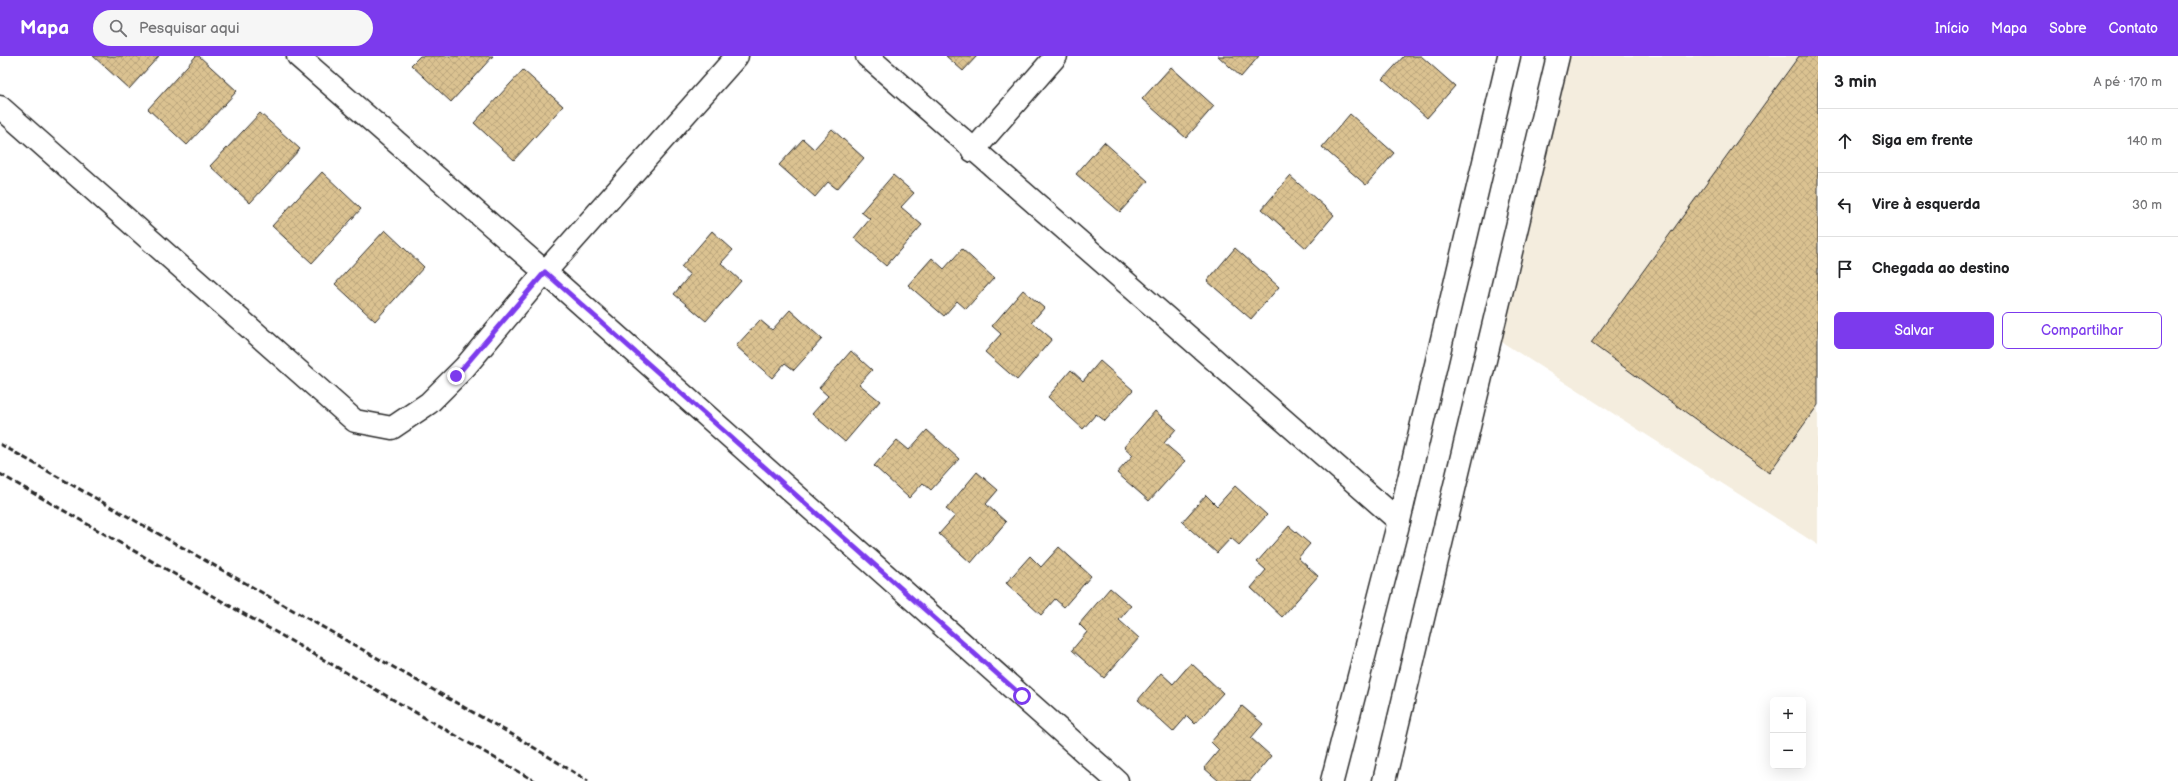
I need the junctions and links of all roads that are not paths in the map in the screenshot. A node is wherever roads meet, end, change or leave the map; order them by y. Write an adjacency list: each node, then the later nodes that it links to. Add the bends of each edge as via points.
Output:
1 (298, 56): 9 (street)
2 (737, 56): 9 (street)
3 (866, 56): 8 (street)
4 (1056, 56): 8 (street)
5 (1509, 56): 10 (street)
6 (1558, 56): 13 (street)
7 (0, 107): 9 (street, via 355,421 392,428 429,403 464,367)
8 (973, 151): 10 (street)
9 (545, 272): 11 (street)
10 (1399, 521): 12 (street)
11 (1117, 781)
12 (1332, 781)
13 (1384, 781)

